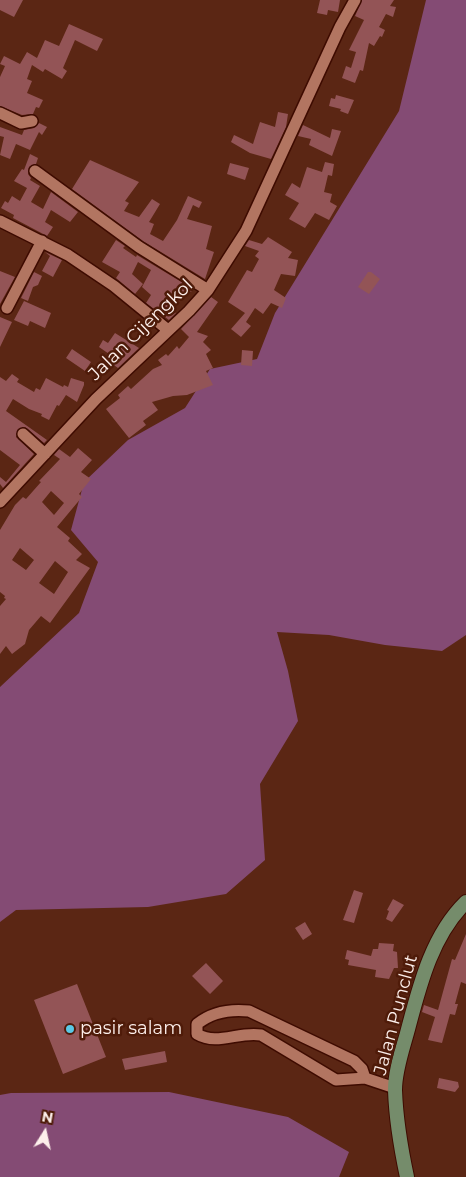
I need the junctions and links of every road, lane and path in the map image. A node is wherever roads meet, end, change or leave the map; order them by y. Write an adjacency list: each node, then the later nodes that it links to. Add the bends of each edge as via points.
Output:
1 (355, 0): 7 (street, Jalan Cijengkol, via 246,230)
2 (0, 113): 3 (street, via 21,123)
3 (32, 121)
4 (35, 171): 7 (street, via 139,247)
5 (0, 221): 6 (street)
6 (42, 241): 8 (street); 9 (street, via 114,286)
7 (208, 290): 9 (street, Jalan Cijengkol)
8 (7, 308)
9 (168, 330): 11 (street, Jalan Cijengkol, via 96,399)
10 (23, 434): 11 (street)
11 (45, 454): 12 (street, Jalan Cijengkol)
12 (0, 502)
13 (466, 902): 17 (main road, Jalan Punclut, via 434,947 399,1060)
14 (249, 1011): 15 (street); 15 (street, via 233,1009 206,1017 196,1024 197,1034 210,1040); 16 (street, via 354,1061)
15 (250, 1033): 16 (street, via 261,1034 336,1080)
16 (365, 1078): 17 (street)
17 (395, 1088): 18 (main road, Jalan Punclut)
18 (407, 1177)

